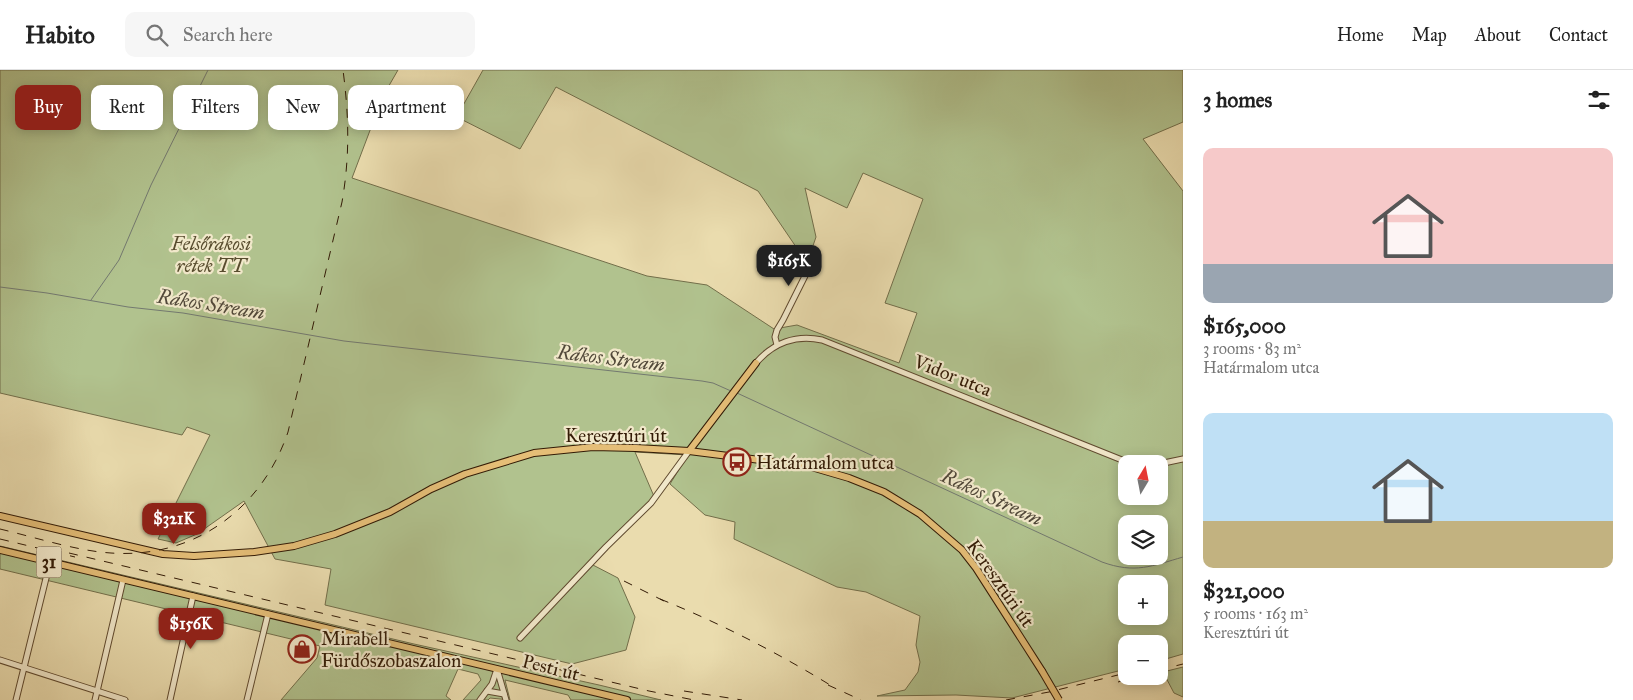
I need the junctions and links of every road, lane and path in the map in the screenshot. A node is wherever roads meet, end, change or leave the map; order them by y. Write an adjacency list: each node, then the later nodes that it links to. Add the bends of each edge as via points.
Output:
1 (815, 256): 2 (street, via 777,330)
2 (778, 345): 3 (street, Vidor utca); 7 (street, Vidor utca, via 804,338 828,342)
3 (756, 363): 4 (main road)
4 (696, 443): 5 (main road); 6 (main road, via 698,450)
5 (689, 452): 6 (main road, Keresztúri út); 10 (main road, Keresztúri út, via 592,447 534,453 465,474 390,512 335,534 294,546 254,552 194,556 163,554); 16 (street, via 652,503)
6 (706, 454): 30 (main road, Keresztúri út, bridge, via 827,471 865,484 920,514 962,550 976,568)
7 (1118, 458)
8 (1183, 459): 9 (street)
9 (1168, 462)
10 (0, 516)
11 (0, 550): 12 (main road, 31)
12 (50, 562): 13 (main road, 31); 18 (street)
13 (123, 580): 14 (main road, 31); 20 (street)
14 (193, 596): 15 (main road, 31); 26 (street)
15 (268, 614): 19 (main road, 31); 27 (street)
16 (520, 638)
17 (0, 660): 18 (street)
18 (23, 667): 20 (street); 23 (street)
19 (497, 669): 21 (street); 22 (street); 29 (main road, Pesti út / 31)
20 (97, 692): 24 (street); 25 (street)
21 (487, 692): 22 (street); 28 (street)
22 (505, 697)
23 (16, 700)
24 (95, 700)
25 (126, 700)
26 (170, 700)
27 (247, 700)
28 (480, 700)
29 (627, 700)
30 (1059, 700)

